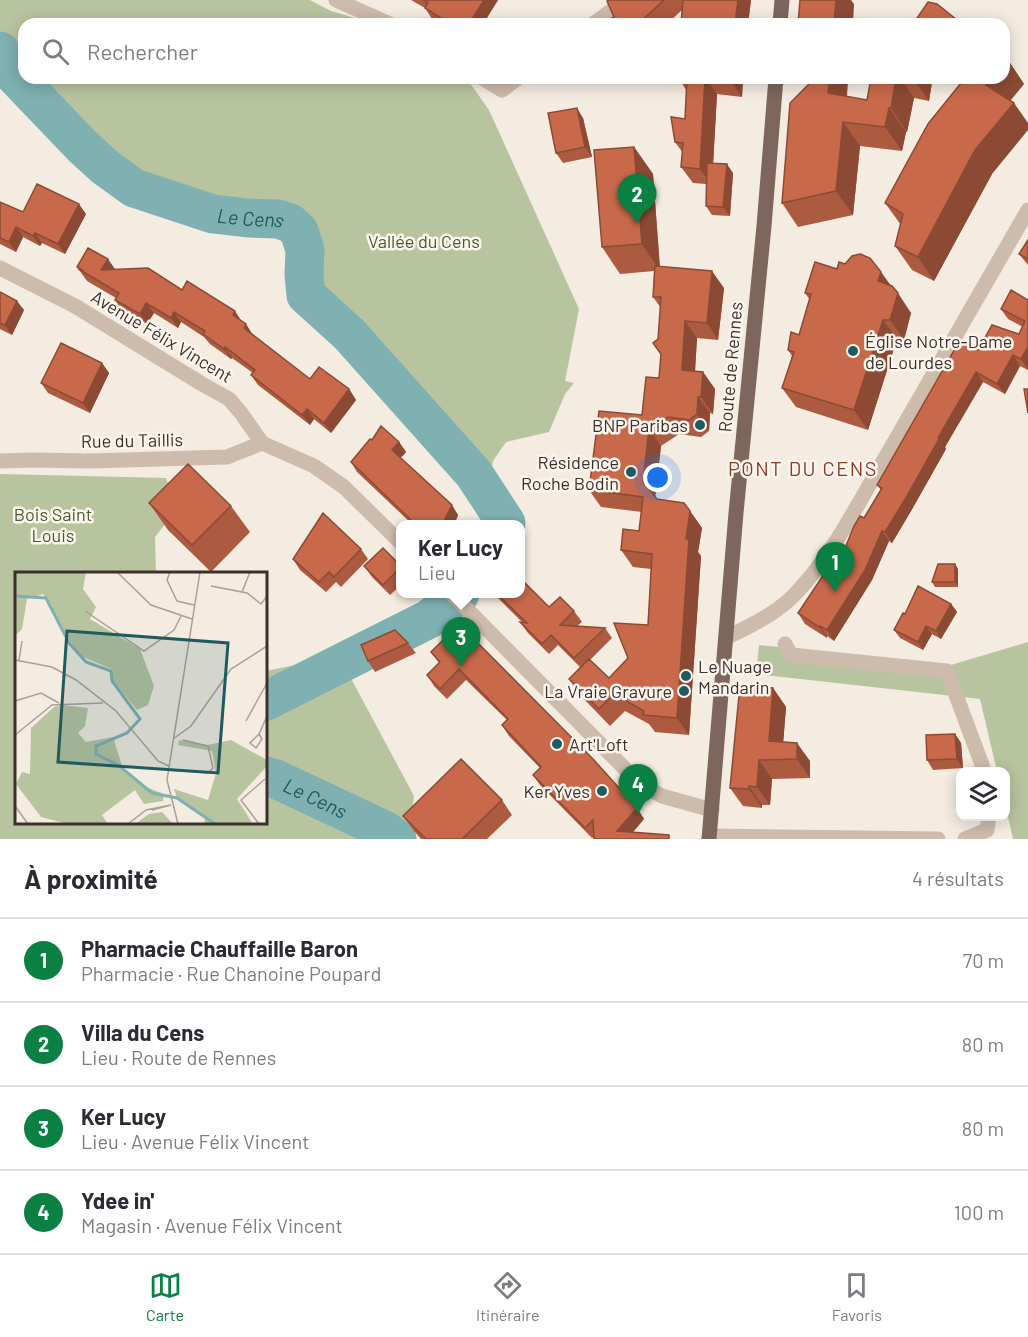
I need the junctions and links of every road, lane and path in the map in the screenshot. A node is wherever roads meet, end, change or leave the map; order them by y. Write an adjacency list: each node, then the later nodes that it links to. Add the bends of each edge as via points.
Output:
1 (336, 0): 4 (street)
2 (626, 0): 5 (street)
3 (782, 0): 6 (main road)
4 (376, 18)
5 (601, 18)
6 (780, 18)
7 (492, 84): 8 (street, via 501,90)
8 (510, 84)
9 (776, 84): 16 (main road, Route de Rennes)
10 (1028, 210): 16 (street, via 830,551 776,611)
11 (0, 268): 12 (street, Avenue Félix Vincent, via 75,306 229,399)
12 (262, 443): 13 (street, Rue du Taillis, via 227,457); 14 (street, via 314,466 344,487)
13 (0, 461)
14 (396, 538)
15 (456, 598): 19 (street, via 640,784 662,796)
16 (726, 638): 19 (main road, Route de Rennes)
17 (785, 644): 18 (street, via 791,655 947,671)
18 (983, 767)
19 (712, 810): 21 (main road, Route de Rennes)
20 (988, 821): 23 (street, via 987,830)
21 (709, 838): 22 (street)
22 (938, 839)
23 (965, 839)

